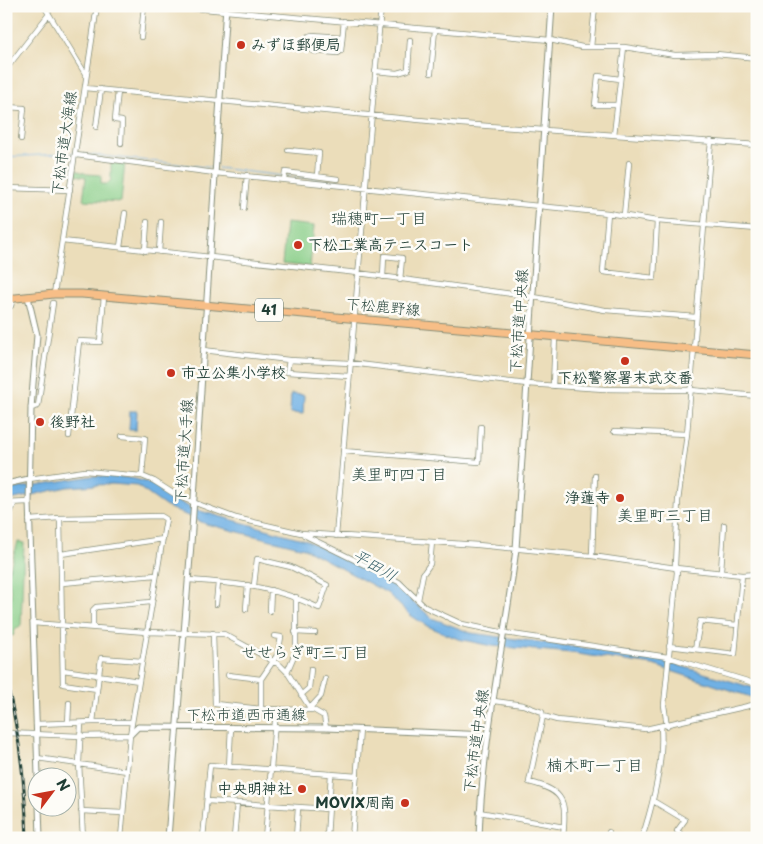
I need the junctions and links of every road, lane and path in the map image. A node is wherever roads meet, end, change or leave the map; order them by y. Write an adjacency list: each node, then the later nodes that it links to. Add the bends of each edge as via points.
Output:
1 (44, 6): 9 (street, 下松市道大海線)
2 (97, 6): 23 (street)
3 (144, 6): 13 (street)
4 (171, 6): 8 (street)
5 (381, 6): 11 (street)
6 (552, 6): 16 (street, 下松市道中央線)
7 (596, 6): 17 (street)
8 (226, 8): 10 (street); 30 (street, 下松市道大手線)
9 (49, 14): 20 (street); 23 (street, 下松市道大海線)
10 (344, 21): 11 (street); 14 (street)
11 (378, 24): 12 (street); 21 (street)
12 (435, 30): 16 (street); 22 (street)
13 (141, 37)
14 (342, 37): 14 (street, via 312,35 309,36 309,48 338,53)
15 (410, 40): 21 (street, via 408,70 397,73)
16 (550, 40): 17 (street); 35 (street, 下松市道中央線)
17 (591, 47): 18 (street)
18 (624, 47): 19 (street, via 676,55); 25 (street)
19 (757, 58)
20 (6, 70)
21 (375, 71): 33 (street)
22 (431, 73)
23 (86, 75): 26 (street, 下松市道大海線)
24 (6, 76): 29 (street)
25 (620, 79): 31 (street); 31 (street, via 598,76 595,105)
26 (85, 88): 27 (street); 42 (street, 下松市道大海線)
27 (102, 89): 28 (street); 34 (street)
28 (118, 91): 30 (street); 39 (street, via 115,120 122,121)
29 (6, 94)
30 (219, 100): 33 (street); 44 (street, 下松市道大手線)
31 (617, 105): 36 (street)
32 (6, 108): 37 (street, via 24,108)
33 (372, 114): 35 (street); 51 (street)
34 (96, 127)
35 (544, 130): 36 (street); 52 (street, 下松市道中央線)
36 (614, 135): 38 (street)
37 (20, 139)
38 (711, 141): 40 (street); 60 (street)
39 (120, 143)
40 (757, 145)
41 (288, 150): 46 (street, via 319,153)
42 (76, 155): 44 (street); 50 (street, 下松市道大海線)
43 (629, 163): 56 (street)
44 (215, 174): 45 (street); 66 (street, 下松市道大手線)
45 (247, 175): 47 (street); 53 (street)
46 (317, 176): 47 (street, via 285,172); 48 (street)
47 (284, 180): 51 (street)
48 (338, 180)
49 (6, 188): 50 (street)
50 (70, 190): 62 (street, 下松市道大海線)
51 (366, 190): 52 (street); 67 (street)
52 (539, 205): 55 (street); 74 (street, 下松市道中央線)
53 (244, 208)
54 (125, 212): 63 (street)
55 (608, 213): 56 (street); 57 (street, via 603,272 654,278)
56 (624, 215): 57 (street)
57 (657, 221): 60 (street)
58 (147, 222): 64 (street)
59 (161, 222): 65 (street)
60 (704, 223): 61 (street); 79 (street)
61 (757, 229)
62 (62, 241): 63 (street); 71 (street, 下松市道大海線)
63 (120, 247): 64 (street)
64 (145, 251): 65 (street)
65 (159, 252): 66 (street)
66 (210, 258): 67 (street); 77 (street, 下松市道大手線)
67 (358, 273): 68 (street); 80 (street)
68 (383, 277): 69 (street); 69 (street, via 384,256 402,258)
69 (400, 280): 74 (street)
70 (6, 287): 75 (street)
71 (54, 294): 72 (main road, 下松鹿野線 / 41); 73 (main road, 下松鹿野線 / 41)
72 (104, 296): 77 (main road, 下松鹿野線 / 41); 99 (street, via 100,342 79,341)
73 (28, 297): 75 (main road, 下松鹿野線 / 41); 83 (street)
74 (534, 297): 79 (street, via 605,310); 81 (street, 下松市道中央線)
75 (10, 298): 78 (street, via 11,306)
76 (53, 303): 84 (street)
77 (206, 304): 80 (main road, 下松鹿野線 / 41); 86 (street, 下松市道大手線)
78 (6, 308)
79 (696, 317): 85 (street)
80 (353, 318): 81 (main road, 下松鹿野線 / 41); 89 (street)
81 (531, 335): 82 (main road, 下松鹿野線 / 41); 91 (street, 下松市道中央線)
82 (555, 337): 85 (main road, 下松鹿野線 / 41); 92 (street)
83 (38, 342): 84 (street); 95 (street)
84 (47, 343): 95 (street, via 38,406)
85 (694, 349): 87 (main road, 下松鹿野線 / 41); 93 (street)
86 (203, 350): 88 (street); 109 (street, 下松市道大手線)
87 (757, 355)
88 (289, 360): 89 (street); 90 (street, via 287,372)
89 (350, 363): 90 (street); 91 (street)
90 (349, 376): 101 (street)
91 (527, 384): 92 (street); 118 (street, 下松市道中央線)
92 (553, 386): 93 (street)
93 (691, 390): 94 (street); 98 (street)
94 (757, 396)
95 (31, 408): 104 (street)
96 (481, 427): 101 (street, via 478,462)
97 (614, 431): 98 (street)
98 (687, 434): 121 (street, via 678,501)
99 (69, 436)
100 (122, 436): 102 (street, via 145,438)
101 (343, 451): 115 (street)
102 (142, 476): 104 (street, via 85,471); 109 (street)
103 (595, 476): 120 (street)
104 (29, 481): 105 (street); 106 (street)
105 (6, 484)
106 (29, 502): 108 (street); 111 (street)
107 (6, 503): 108 (street)
108 (14, 504): 112 (street)
109 (192, 505): 114 (street); 126 (street, 下松市道大手線)
110 (60, 518): 111 (street); 116 (street, via 161,516 166,519); 119 (street)
111 (29, 520): 138 (street)
112 (6, 522)
113 (724, 525): 122 (street)
114 (301, 533): 115 (street); 133 (street, via 399,582)
115 (336, 536): 117 (street)
116 (163, 539): 119 (street); 124 (street)
117 (432, 542): 118 (street); 133 (street, via 430,564 423,574)
118 (516, 549): 120 (street); 147 (street, 下松市道中央線)
119 (61, 554): 128 (street)
120 (592, 556): 121 (street)
121 (676, 568): 122 (street); 149 (street)
122 (722, 571): 125 (street)
123 (757, 574): 125 (street)
124 (156, 575): 128 (street); 134 (street)
125 (742, 575): 139 (street)
126 (188, 580): 127 (street); 146 (street, 下松市道大手線)
127 (218, 582): 129 (street); 135 (street)
128 (62, 583): 140 (street)
129 (248, 585): 130 (street); 136 (street)
130 (254, 585): 131 (street); 132 (street, via 257,559 291,567 327,585 319,608)
131 (271, 590): 132 (street); 137 (street)
132 (296, 597): 143 (street)
133 (418, 600): 147 (street, via 425,607 462,624)
134 (152, 602): 141 (street, via 96,607 92,610); 142 (street)
135 (216, 604)
136 (246, 608)
137 (270, 611)
138 (33, 623): 140 (street); 177 (street)
139 (737, 625): 150 (street, via 700,621); 150 (street, via 735,654)
140 (63, 626): 141 (street); 155 (street)
141 (93, 627): 142 (street)
142 (146, 632): 146 (street); 152 (street)
143 (295, 632): 145 (street); 156 (street, via 296,651)
144 (213, 633): 146 (street); 153 (street, via 235,638); 169 (street, via 215,704)
145 (315, 633)
146 (183, 634): 179 (street, 下松市道大手線)
147 (504, 635): 151 (street); 165 (street, 下松市道中央線)
148 (274, 636): 153 (street, via 282,637)
149 (669, 646): 150 (street); 151 (street)
150 (695, 649)
151 (668, 658): 162 (street); 178 (street, via 664,706)
152 (142, 661): 158 (street, via 101,658); 161 (street)
153 (274, 661): 156 (street); 159 (street)
154 (311, 669): 164 (street, via 309,688)
155 (62, 670): 158 (street); 163 (street, via 62,684)
156 (287, 672): 164 (street)
157 (228, 675): 159 (street)
158 (99, 676): 161 (street); 163 (street)
159 (261, 679): 169 (street)
160 (325, 679): 168 (street, via 321,696)
161 (139, 681): 175 (street)
162 (757, 684)
163 (97, 689): 174 (street)
164 (301, 695): 168 (street)
165 (494, 701): 172 (street, via 524,705 542,712); 188 (street, 下松市道中央線)
166 (68, 703): 176 (street)
167 (757, 704): 178 (street)
168 (310, 708): 171 (street)
169 (260, 709): 170 (street)
170 (276, 710): 171 (street); 181 (street)
171 (315, 710): 183 (street, via 324,716)
172 (543, 716): 182 (street, via 625,728); 208 (street, via 529,782 548,788 563,800 566,811)
173 (81, 722): 174 (street); 176 (street); 189 (street)
174 (93, 722): 175 (street)
175 (132, 722): 187 (street)
176 (68, 723): 177 (street)
177 (36, 724): 186 (street)
178 (667, 726): 182 (street)
179 (176, 727): 180 (street, 下松市道西市通線); 187 (street, 下松市道西市通線, via 138,727); 213 (street, 下松市道大手線)
180 (231, 727): 181 (street, 下松市道西市通線); 193 (street)
181 (275, 727): 183 (street, 下松市道西市通線); 194 (street)
182 (661, 727): 199 (street, via 662,746)
183 (326, 728): 184 (street, 下松市道西市通線)
184 (360, 729): 188 (street, 下松市道西市通線); 197 (street)
185 (6, 733): 186 (street, 下松市道西市通線)
186 (37, 735): 189 (street, 下松市道西市通線); 190 (street)
187 (130, 735): 189 (street, 下松市道西市通線); 195 (street)
188 (488, 735): 205 (street, 下松市道中央線)
189 (81, 736): 191 (street)
190 (37, 758): 191 (street); 192 (street)
191 (79, 764): 195 (street); 204 (street)
192 (37, 766)
193 (229, 767): 194 (street); 198 (street, via 210,766)
194 (271, 770): 196 (street); 201 (street)
195 (127, 771): 206 (street)
196 (331, 774): 197 (street); 203 (street)
197 (357, 776): 219 (street)
198 (207, 801): 200 (street); 214 (street)
199 (654, 802): 223 (street); 224 (street, via 685,820 677,832)
200 (237, 804): 201 (street); 215 (street)
201 (268, 805): 202 (street); 216 (street)
202 (298, 808): 203 (street); 217 (street)
203 (329, 810): 218 (street)
204 (81, 811): 206 (street); 211 (street)
205 (479, 812): 208 (street); 220 (street, 下松市道中央線)
206 (123, 813): 212 (street)
207 (39, 816): 210 (street)
208 (564, 828): 221 (street)
209 (609, 832): 222 (street)
210 (40, 838)
211 (83, 838)
212 (121, 838)
213 (168, 838)
214 (204, 838)
215 (234, 838)
216 (265, 838)
217 (296, 838)
218 (327, 838)
219 (352, 838)
220 (479, 838)
221 (563, 838)
222 (607, 838)
223 (642, 838)
224 (686, 838)

